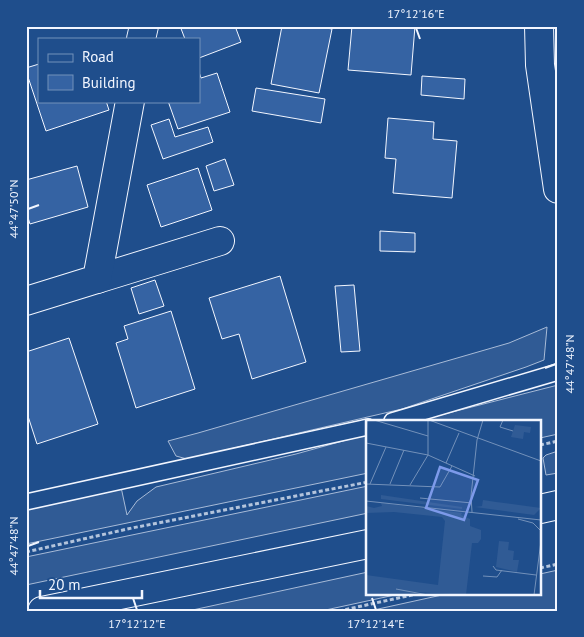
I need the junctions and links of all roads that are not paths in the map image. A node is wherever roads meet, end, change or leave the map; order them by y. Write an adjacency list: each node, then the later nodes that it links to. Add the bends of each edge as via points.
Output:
1 (539, 26): 3 (street, via 540,65)
2 (130, 102): 5 (street)
3 (558, 189)
4 (220, 241): 5 (street)
5 (97, 279): 6 (street)
6 (26, 301)
7 (558, 372): 8 (lane)
8 (395, 420)
9 (366, 427): 10 (lane)
10 (26, 502)
11 (558, 505): 12 (street)
12 (542, 509)
13 (366, 544): 14 (street)
14 (42, 611)

